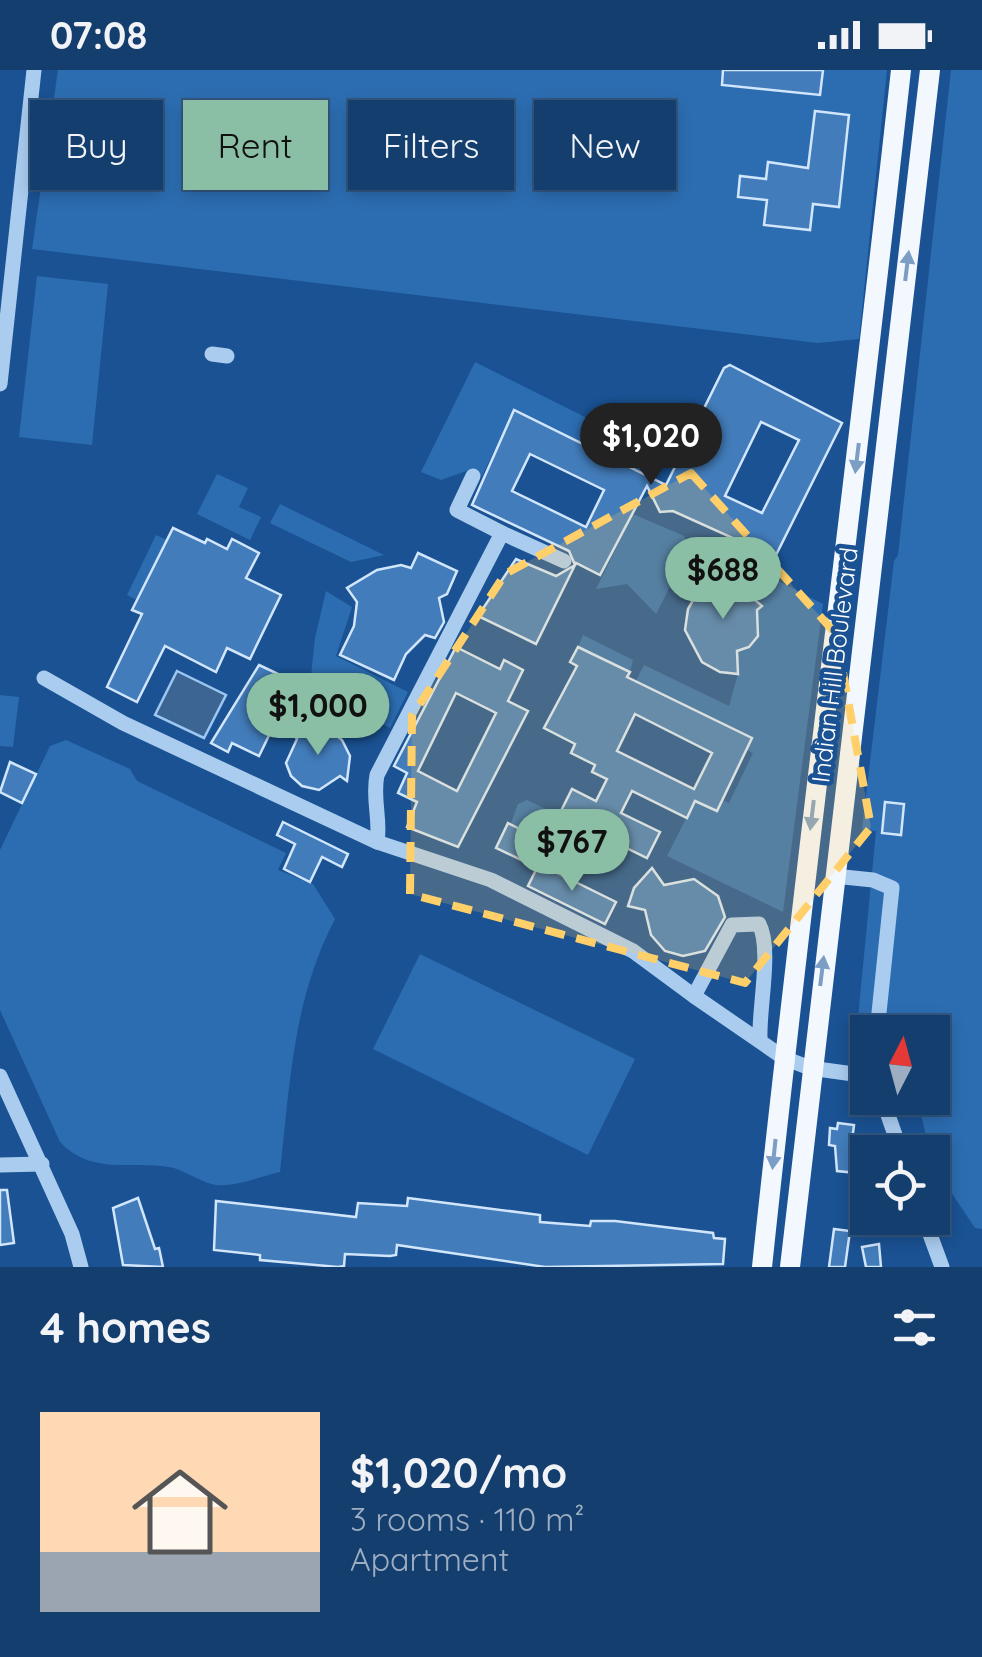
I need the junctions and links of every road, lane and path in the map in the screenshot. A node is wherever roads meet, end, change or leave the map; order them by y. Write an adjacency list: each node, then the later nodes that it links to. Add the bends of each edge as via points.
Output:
1 (34, 70): 4 (street)
2 (901, 70): 15 (main road, Indian Hill Boulevard, one-way to 15)
3 (930, 70): 11 (main road, Indian Hill Boulevard, one-way to 3)
4 (2, 346): 5 (street)
5 (0, 384)
6 (473, 476): 7 (street, via 456,510)
7 (502, 532): 8 (street); 10 (street, via 377,775)
8 (564, 561)
9 (44, 678): 10 (street, via 123,724)
10 (376, 842): 12 (street, via 491,880 633,951)
11 (834, 876): 13 (street, via 892,888); 16 (main road, Indian Hill Boulevard, one-way to 11)
12 (694, 996): 14 (street); 14 (street, via 732,925 759,924 767,939)
13 (879, 1015)
14 (760, 1037): 15 (street)
15 (784, 1058): 16 (street); 23 (main road, Indian Hill Boulevard, one-way to 23)
16 (810, 1068): 17 (street); 24 (main road, Indian Hill Boulevard)
17 (850, 1074)
18 (0, 1076): 19 (street)
19 (42, 1164): 20 (street); 22 (street)
20 (0, 1165)
21 (930, 1235): 25 (street)
22 (81, 1267)
23 (762, 1267)
24 (790, 1267)
25 (942, 1267)

